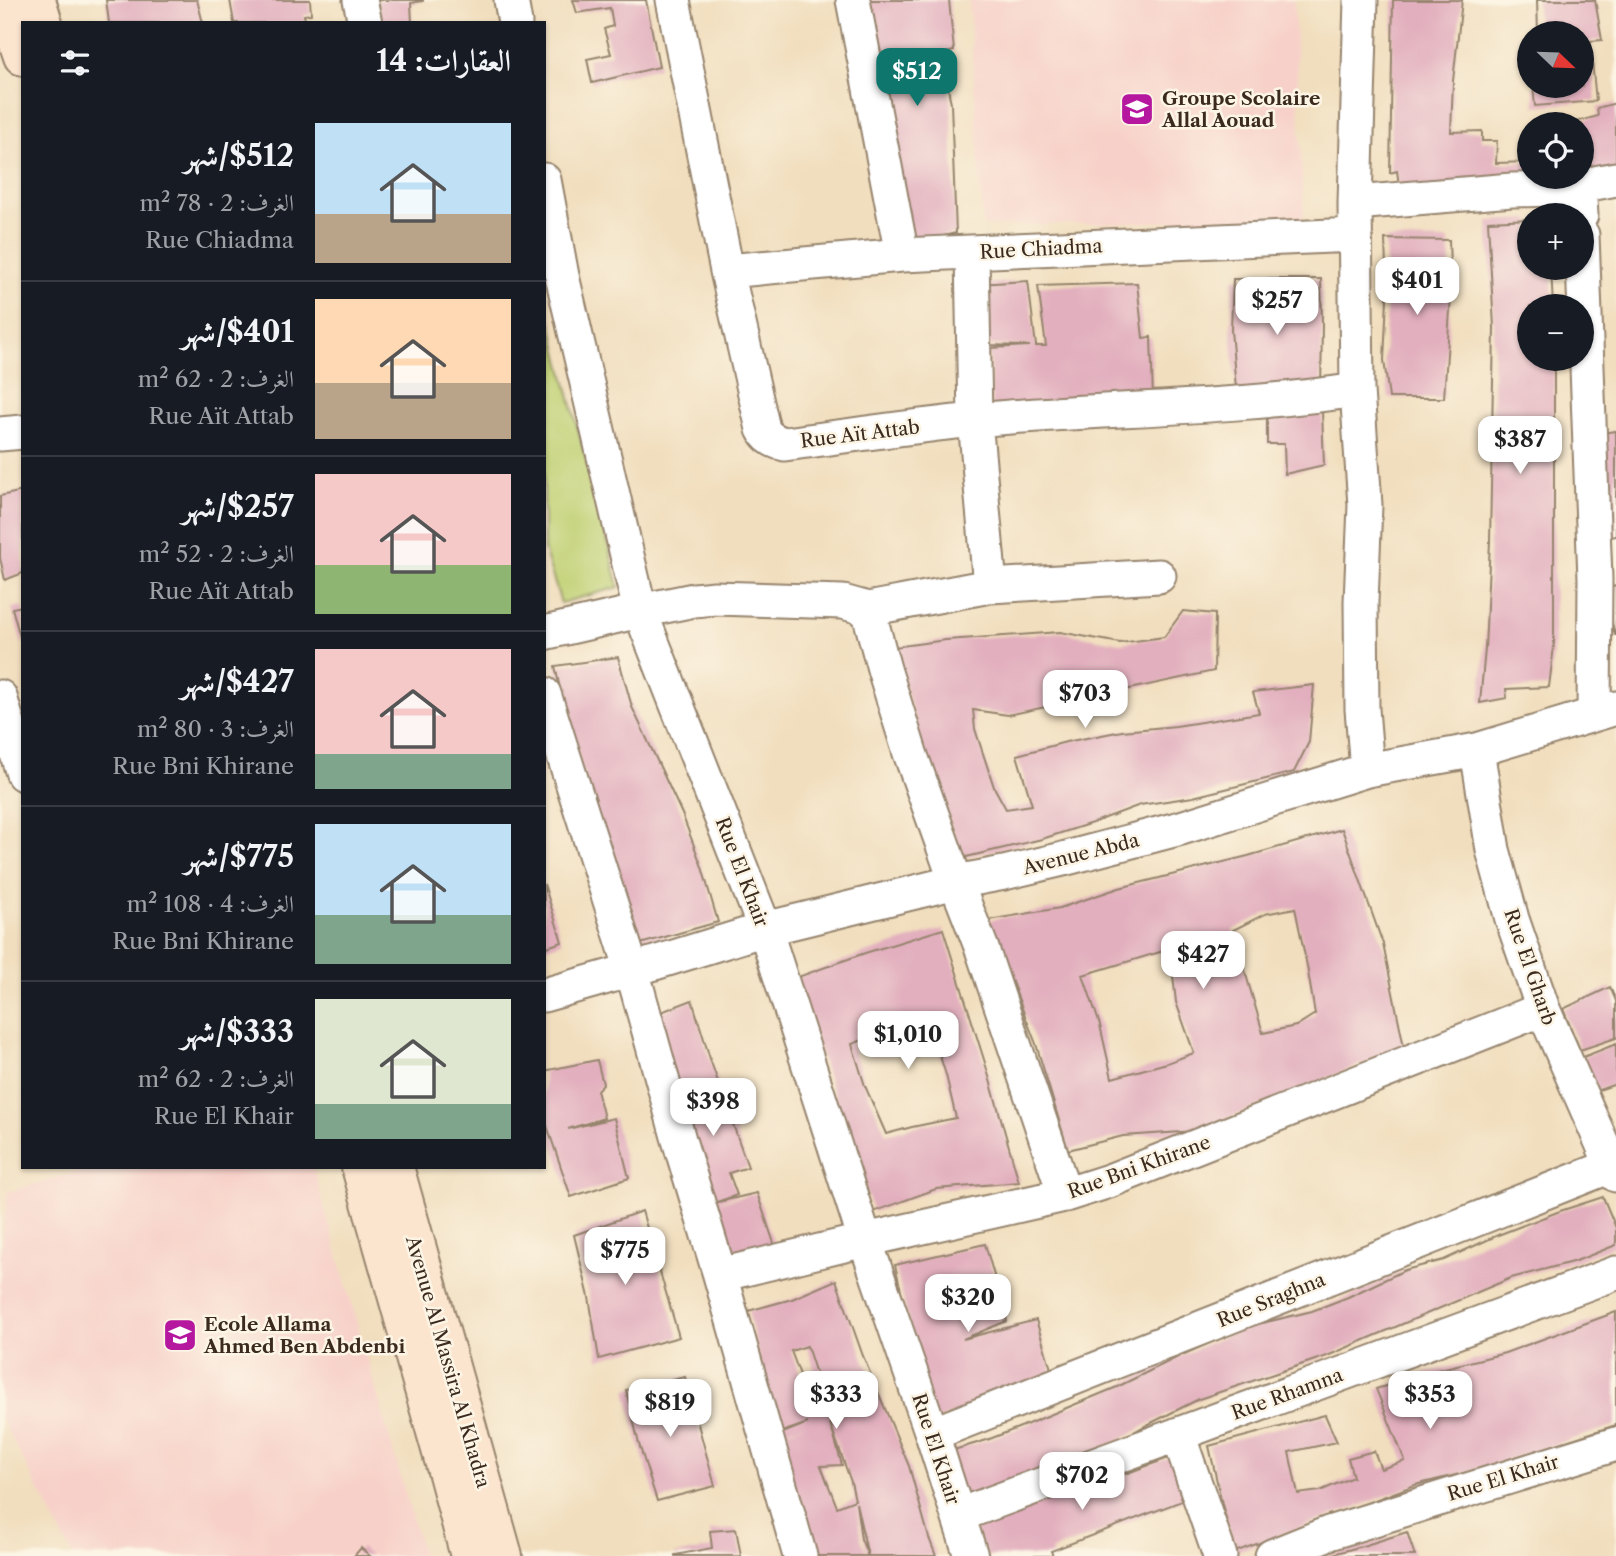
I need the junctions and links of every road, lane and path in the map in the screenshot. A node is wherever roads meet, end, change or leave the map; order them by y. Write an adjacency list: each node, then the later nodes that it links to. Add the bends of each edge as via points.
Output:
1 (4, 0): 11 (main road)
2 (36, 0): 8 (main road)
3 (360, 0): 9 (street)
4 (511, 0): 10 (street)
5 (673, 0): 18 (street, Rue Aït Attab)
6 (853, 0): 17 (street)
7 (1361, 0): 15 (street)
8 (42, 21)
9 (365, 21)
10 (516, 21)
11 (21, 50)
12 (1616, 179): 13 (street, Rue Chiadma)
13 (1580, 201): 15 (street, Rue Chiadma, via 1561,189 1512,190)
14 (546, 202): 19 (street, Rue El Khair)
15 (1355, 219): 16 (street, Rue Chiadma); 22 (street)
16 (972, 253): 17 (street, Rue Chiadma); 23 (street)
17 (902, 256): 18 (street, Rue Chiadma)
18 (727, 271): 23 (street, Rue Aït Attab, via 763,429 776,442)
19 (553, 278): 30 (street, Rue El Khair)
20 (1588, 280): 21 (street)
21 (1602, 376): 26 (street)
22 (1357, 390): 23 (street, Rue Aït Attab, via 1238,403); 37 (street, via 1365,505 1361,627)
23 (975, 420): 28 (street)
24 (21, 432): 25 (street)
25 (0, 434)
26 (1606, 575): 34 (street)
27 (1160, 576): 28 (street)
28 (990, 586): 29 (street)
29 (868, 609): 30 (street, via 843,601 733,597); 38 (street, via 910,753)
30 (640, 611): 31 (street); 39 (street, Rue El Khair)
31 (546, 633)
32 (0, 697): 36 (street)
33 (546, 700): 40 (street)
34 (1605, 711): 35 (street, Avenue Abda)
35 (1477, 750): 37 (street, Avenue Abda); 42 (street, Rue El Gharb, via 1493,850)
36 (21, 767)
37 (1367, 770): 38 (street, Avenue Abda, via 1181,828)
38 (956, 882): 39 (street, Avenue Abda); 47 (street)
39 (765, 929): 40 (street, Avenue Abda); 48 (street, Rue El Khair)
40 (632, 971): 41 (street, Avenue Abda); 50 (street)
41 (546, 994)
42 (1543, 1009): 43 (street, Rue El Gharb); 47 (street, Rue Bni Khirane)
43 (1605, 1120): 46 (street, Rue El Gharb)
44 (362, 1169): 55 (main road, Avenue Al Massira Al Khadra)
45 (395, 1169): 56 (main road, Avenue Al Massira Al Khadra)
46 (1613, 1170): 51 (street, Rue Sraghna)
47 (1065, 1195): 48 (street, Rue Bni Khirane)
48 (865, 1240): 50 (street, Rue Bni Khirane); 51 (street, Rue El Khair)
49 (1616, 1273): 52 (street, Rue Rhamna)
50 (720, 1275): 57 (street)
51 (932, 1434): 54 (street, Rue El Khair)
52 (1178, 1434): 54 (street, Rue Rhamna); 59 (street)
53 (1616, 1444): 60 (street, Rue El Khair, via 1329,1533)
54 (959, 1515): 58 (street, Rue El Khair)
55 (470, 1556)
56 (503, 1556)
57 (800, 1556)
58 (971, 1556)
59 (1220, 1556)
60 (1272, 1556)

